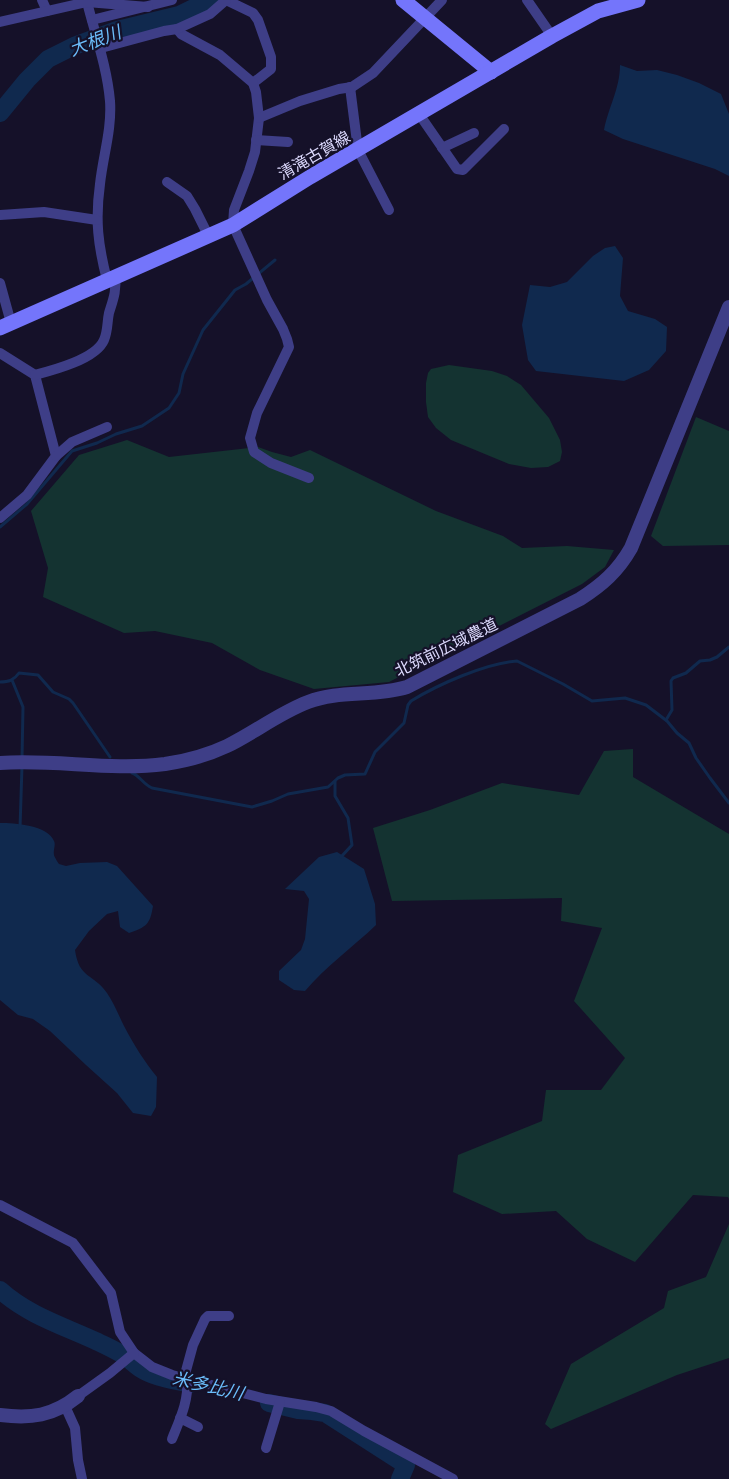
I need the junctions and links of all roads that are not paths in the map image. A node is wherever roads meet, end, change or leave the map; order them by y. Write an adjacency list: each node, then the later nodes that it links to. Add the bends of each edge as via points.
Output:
1 (42, 0): 11 (street)
2 (172, 0): 10 (street)
3 (226, 0): 15 (street, via 210,14); 19 (street, via 253,13 271,57 271,69)
4 (403, 0): 12 (main road)
5 (442, 0): 12 (street)
6 (527, 0): 16 (street)
7 (638, 0): 9 (main road, 清滝古賀線)
8 (87, 2): 10 (street); 11 (street); 13 (street)
9 (596, 5): 16 (main road, 清滝古賀線)
10 (148, 7): 13 (street)
11 (47, 11): 14 (street)
12 (425, 18): 18 (main road); 20 (street, via 373,73)
13 (92, 20): 17 (street)
14 (0, 22)
15 (177, 28): 17 (street); 19 (street, via 220,55)
16 (552, 36): 18 (main road, 清滝古賀線)
17 (101, 48): 32 (street, via 110,101)
18 (491, 72): 21 (main road, 清滝古賀線)
19 (253, 83): 22 (street)
20 (350, 87): 22 (street); 28 (street)
21 (419, 114): 27 (street); 28 (main road, 清滝古賀線)
22 (259, 118): 25 (street)
23 (504, 129): 27 (street, via 463,170 457,169)
24 (474, 133): 27 (street)
25 (256, 140): 26 (street); 33 (street)
26 (288, 142)
27 (442, 148)
28 (358, 150): 30 (street); 33 (main road, 清滝古賀線)
29 (167, 182): 34 (street, via 187,196)
30 (389, 210)
31 (0, 215): 32 (street, via 44,212)
32 (97, 220): 35 (street, via 100,253)
33 (233, 225): 34 (main road, 清滝古賀線); 43 (street, via 289,344 257,413 250,438 254,452)
34 (208, 235): 35 (main road, 清滝古賀線)
35 (111, 278): 38 (main road, 清滝古賀線); 40 (street, via 116,286 115,297 101,346 68,364)
36 (0, 283): 38 (street)
37 (729, 308): 45 (street, 北筑前広域農道, via 631,548 609,578 580,599 407,687 308,702 225,747 194,757 140,765)
38 (6, 326)
39 (0, 353): 40 (street)
40 (35, 375): 42 (street)
41 (107, 428): 42 (street, via 72,442)
42 (56, 456): 44 (street, via 27,495)
43 (309, 478)
44 (0, 518)
45 (0, 763)
46 (0, 1205): 48 (street, via 74,1243 111,1293 120,1332)
47 (230, 1316): 49 (street, via 208,1316 193,1345)
48 (134, 1353): 49 (street, via 152,1367); 50 (street)
49 (185, 1379): 51 (street); 54 (street, via 188,1390)
50 (78, 1396): 52 (street)
51 (280, 1402): 57 (street); 59 (street, via 331,1411)
52 (65, 1406): 53 (street, via 42,1415); 58 (street, via 75,1428)
53 (0, 1415)
54 (180, 1418): 55 (street); 56 (street)
55 (198, 1427)
56 (172, 1439)
57 (266, 1448)
58 (82, 1479)
59 (453, 1479)

